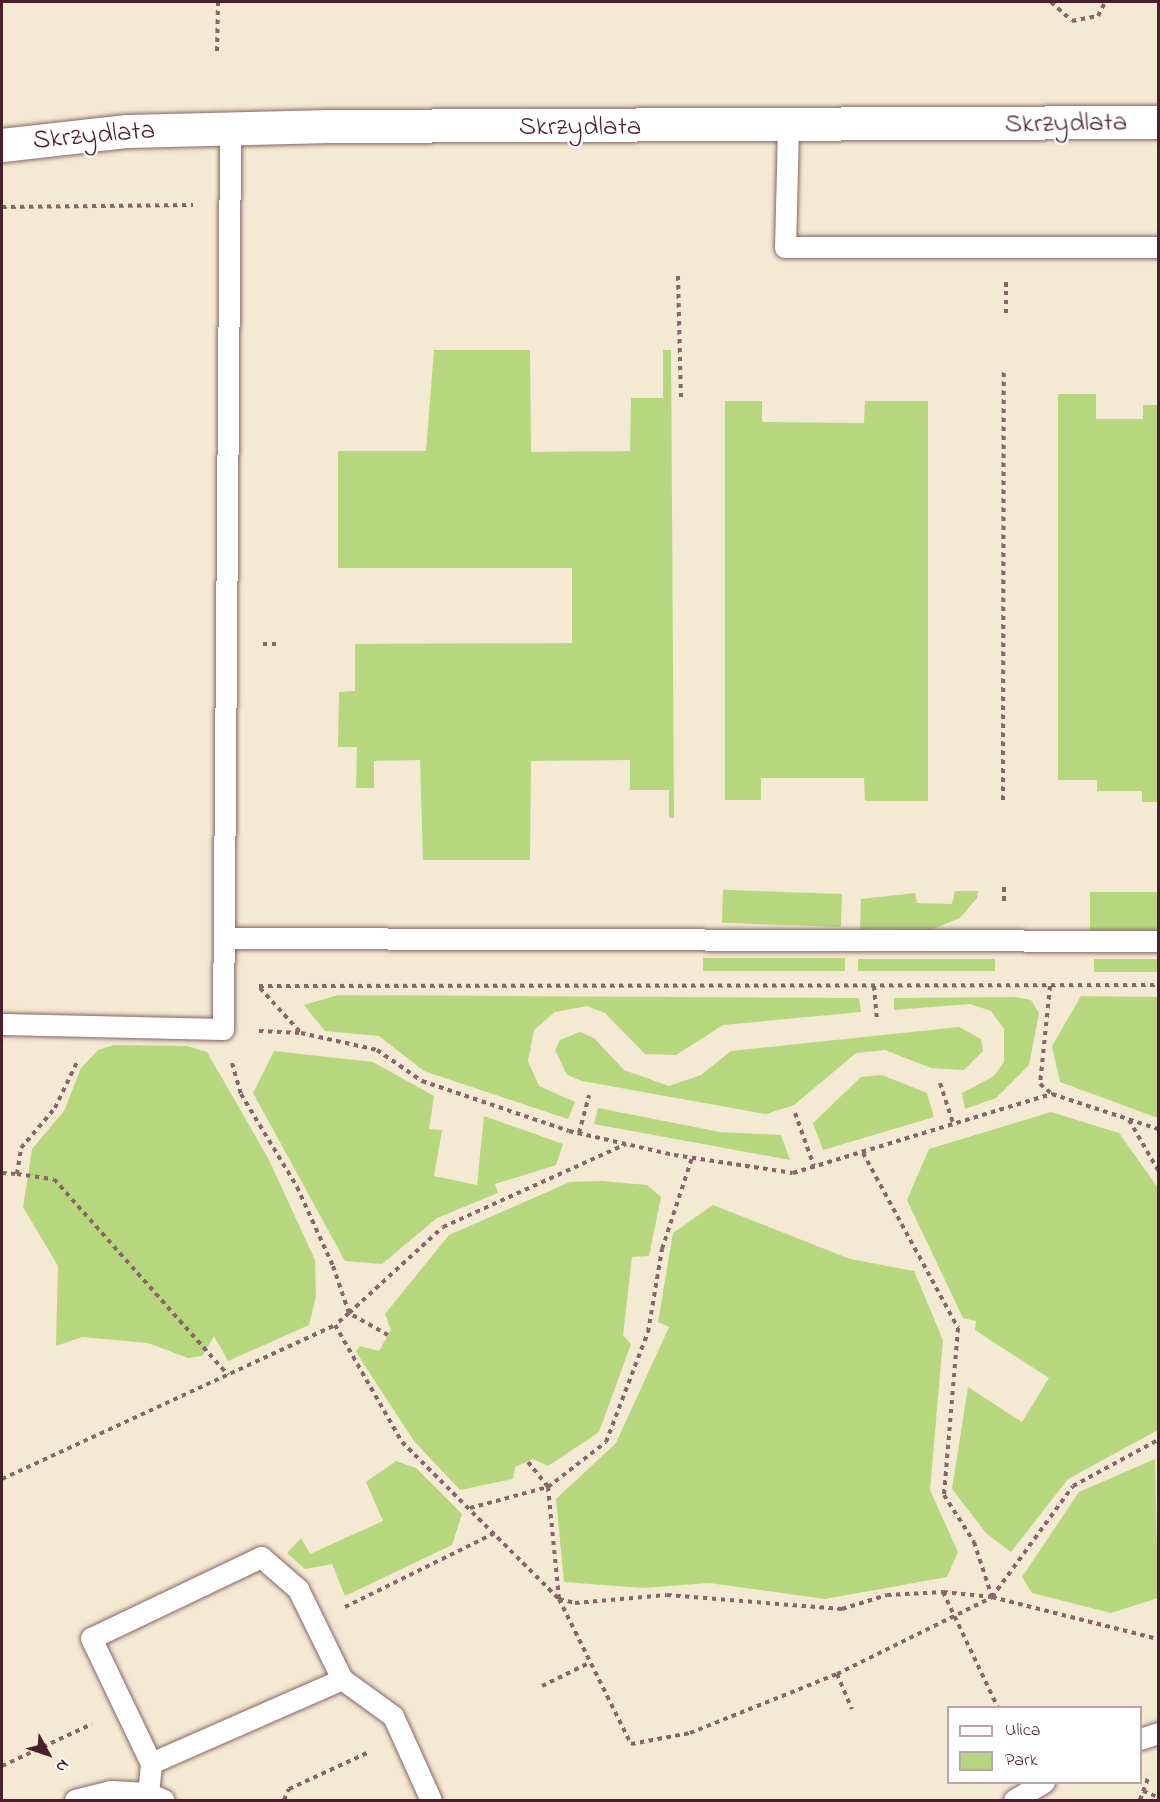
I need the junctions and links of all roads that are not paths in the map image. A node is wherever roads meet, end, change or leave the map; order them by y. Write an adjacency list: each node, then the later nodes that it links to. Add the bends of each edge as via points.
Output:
1 (1158, 122): 2 (street, Skrzydlata)
2 (788, 127): 3 (street, Skrzydlata); 5 (lane, via 785,247)
3 (230, 128): 4 (street, Skrzydlata, via 127,131); 6 (lane)
4 (2, 145)
5 (1158, 247)
6 (224, 938): 7 (lane); 8 (lane, via 223,1029)
7 (1158, 941)
8 (2, 1024)
9 (342, 1679): 12 (lane); 12 (lane, via 298,1589 261,1557 91,1638); 16 (lane, via 393,1716)
10 (1158, 1733): 11 (lane)
11 (1142, 1738)
12 (151, 1763): 14 (lane)
13 (1041, 1784): 17 (lane)
14 (156, 1797): 15 (lane, via 111,1791)
15 (75, 1800)
16 (431, 1800)
17 (1014, 1800)

